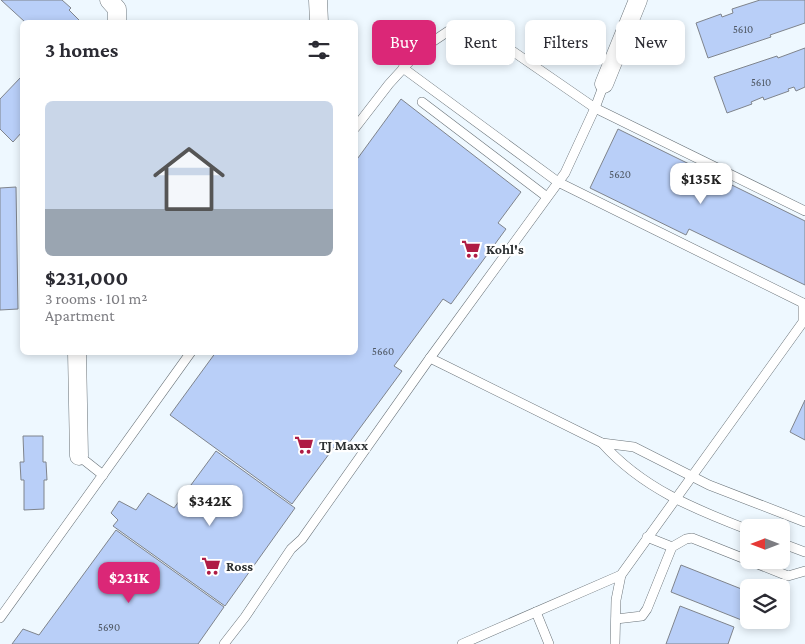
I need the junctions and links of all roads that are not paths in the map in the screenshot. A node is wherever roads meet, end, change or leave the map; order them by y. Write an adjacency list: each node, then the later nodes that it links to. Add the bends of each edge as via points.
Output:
1 (109, 0): 4 (street, via 117,8)
2 (318, 0): 5 (street)
3 (638, 0): 7 (street)
4 (117, 20)
5 (318, 20)
6 (403, 68): 9 (lane, via 420,50 453,28 476,26); 10 (lane); 11 (lane)
7 (604, 84): 9 (lane)
8 (422, 102): 12 (lane)
9 (595, 108): 11 (lane, via 575,154); 13 (lane)
10 (358, 124)
11 (558, 182): 12 (lane); 14 (lane)
12 (547, 197): 17 (lane)
13 (805, 211)
14 (804, 303): 21 (lane, via 803,322)
15 (77, 355): 19 (street)
16 (189, 355): 20 (lane)
17 (430, 358): 18 (lane); 34 (lane)
18 (602, 442): 21 (lane, via 634,447); 22 (lane, via 618,460)
19 (79, 456): 20 (lane)
20 (103, 475): 32 (lane)
21 (691, 476): 22 (lane); 23 (lane)
22 (675, 498): 24 (lane, via 696,510); 25 (lane)
23 (805, 522)
24 (740, 527)
25 (647, 537): 27 (lane); 30 (lane)
26 (790, 546): 28 (lane)
27 (672, 547): 29 (lane, via 692,538 788,576); 33 (lane, via 642,616)
28 (805, 552)
29 (805, 571)
30 (621, 575): 31 (lane); 33 (lane)
31 (536, 612): 35 (lane); 36 (lane)
32 (0, 618)
33 (616, 619): 37 (lane)
34 (224, 644)
35 (462, 644)
36 (549, 644)
37 (615, 644)

